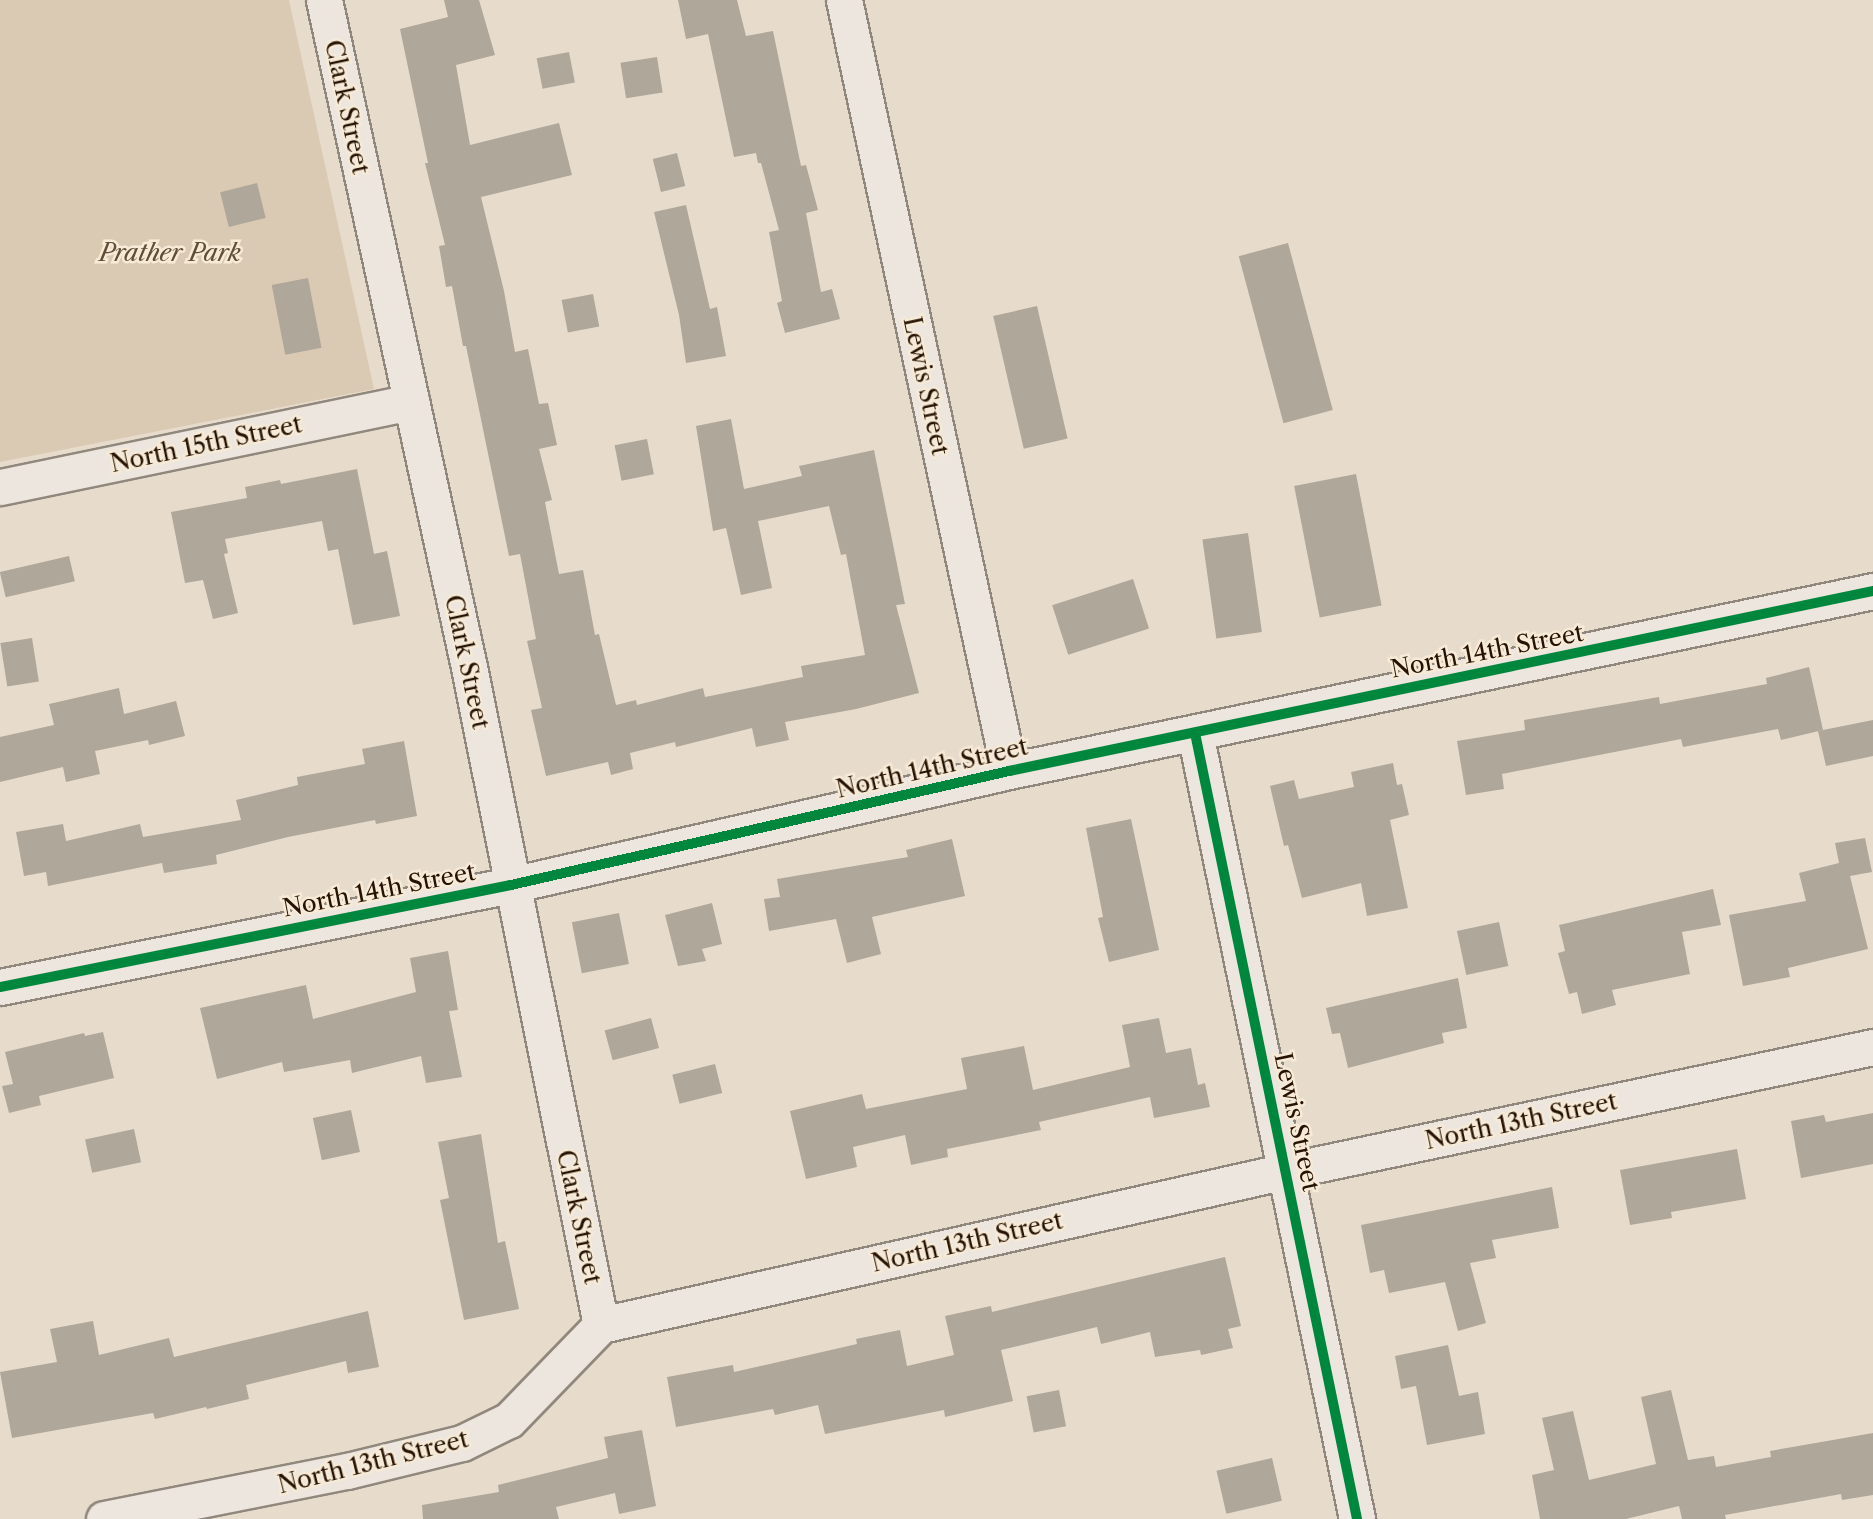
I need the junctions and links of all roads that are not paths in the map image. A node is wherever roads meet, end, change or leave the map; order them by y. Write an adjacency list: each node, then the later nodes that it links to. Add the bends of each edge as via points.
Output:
1 (324, 0): 3 (street, Clark Street)
2 (844, 0): 7 (street, Lewis Street)
3 (411, 402): 4 (street, North 15th Street); 8 (street, Clark Street)
4 (0, 486)
5 (1873, 591): 6 (street, North 14th Street)
6 (1195, 733): 7 (street, North 14th Street); 11 (street, Lewis Street)
7 (1009, 771): 8 (street, North 14th Street)
8 (511, 885): 9 (street, North 14th Street); 12 (street, Clark Street)
9 (0, 987)
10 (1873, 1047): 11 (street, North 13th Street)
11 (1286, 1171): 12 (street, North 13th Street); 14 (street, Lewis Street)
12 (601, 1325): 13 (street, North 13th Street, via 509,1420 462,1443 347,1471)
13 (104, 1519)
14 (1357, 1519)

